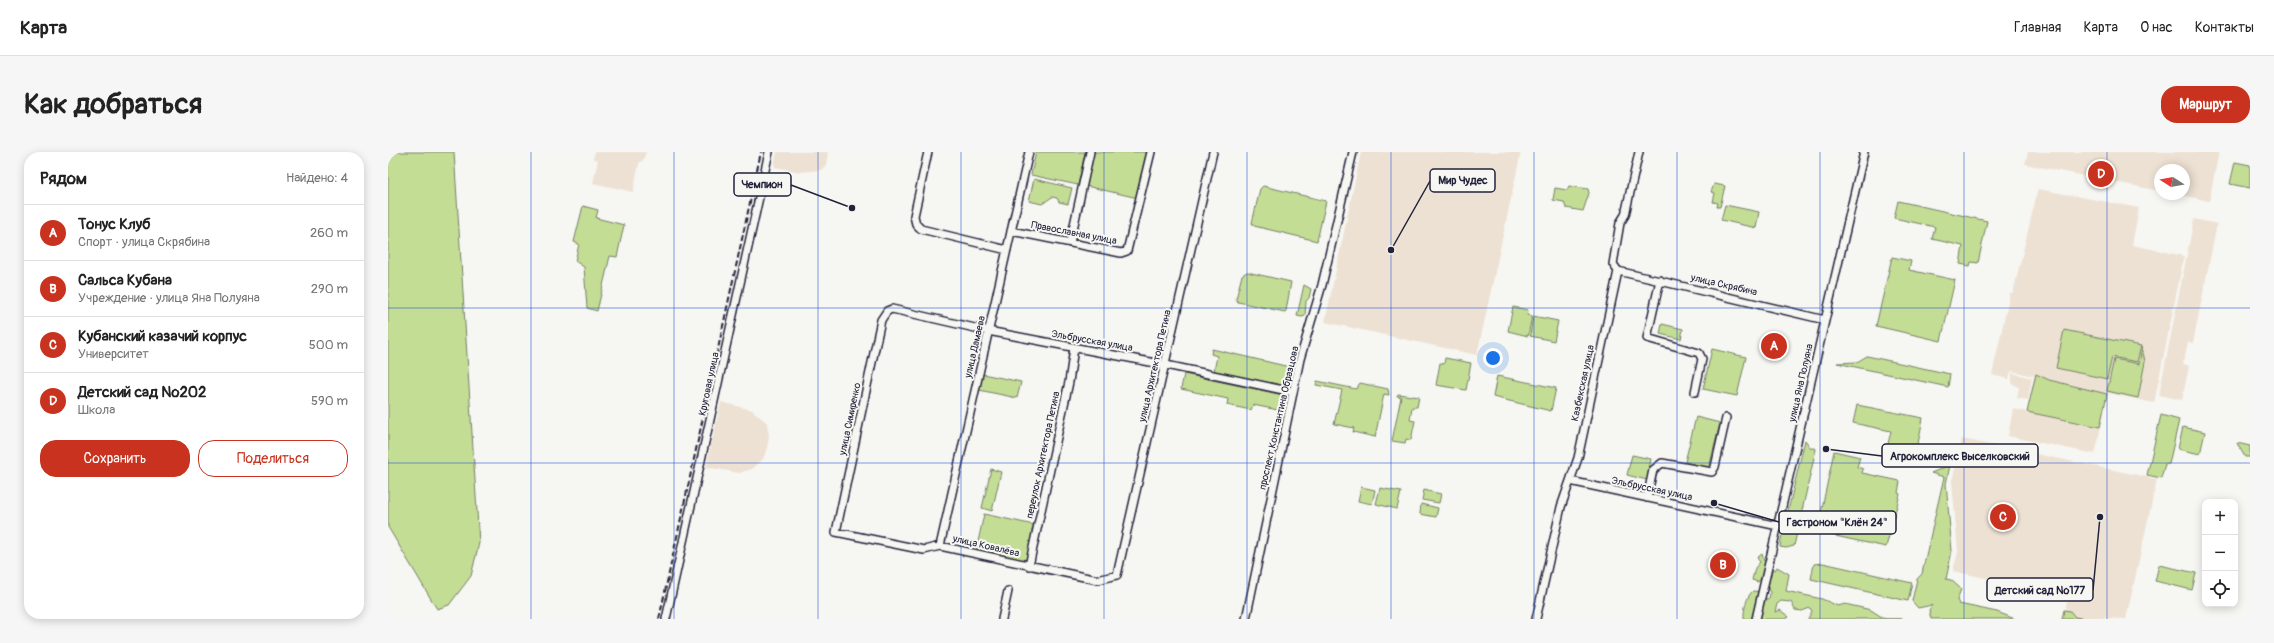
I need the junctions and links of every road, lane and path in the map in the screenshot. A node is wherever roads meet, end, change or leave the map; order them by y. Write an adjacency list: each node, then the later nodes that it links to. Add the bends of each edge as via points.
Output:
1 (769, 152): 31 (street, Круговая улица)
2 (928, 152): 12 (street, via 914,216 916,224 921,229)
3 (1029, 152): 10 (street, улица Дамаева)
4 (1090, 152): 11 (street)
5 (1151, 152): 11 (street, Православная улица, via 1127,251 1121,253)
6 (1213, 152): 19 (street, улица Архитектора Петина)
7 (1353, 152): 20 (street, проспект Константина Образцова, via 1322,285)
8 (1639, 152): 13 (street, Казбекская улица, via 1625,215 1620,223 1613,264)
9 (1864, 152): 16 (street, улица Яна Полуяна)
10 (1011, 231): 11 (street, Православная улица); 12 (street, улица Дамаева)
11 (1070, 243)
12 (1007, 250): 17 (street, улица Дамаева)
13 (1618, 270): 14 (street, улица Скрябина); 23 (street, Казбекская улица, via 1578,458)
14 (1660, 280): 16 (street, улица Скрябина); 21 (street, via 1647,338 1699,353 1702,359)
15 (887, 311): 17 (street, Эльбрусская улица, via 898,309); 26 (street, улица Симиренко, via 881,320)
16 (1825, 320): 25 (street, улица Яна Полуяна)
17 (988, 331): 18 (street, Эльбрусская улица); 27 (street, улица Дамаева)
18 (1074, 348): 19 (street, Эльбрусская улица); 28 (street, переулок Архитектора Петина)
19 (1166, 365): 20 (street, Эльбрусская улица); 29 (street, улица Архитектора Петина, via 1117,575)
20 (1293, 392): 33 (street, проспект Константина Образцова)
21 (1695, 392)
22 (1726, 418): 24 (street, via 1712,472 1662,463 1653,470)
23 (1570, 481): 24 (street, Эльбрусская улица); 34 (street, Казбекская улица, via 1561,507)
24 (1647, 498): 25 (street, Эльбрусская улица)
25 (1778, 526): 35 (street, улица Яна Полуяна)
26 (836, 532): 27 (street, улица Ковалёва, via 924,550)
27 (940, 546): 28 (street, улица Ковалёва)
28 (1029, 566): 29 (street, улица Ковалёва, via 1098,580)
29 (1109, 577)
30 (1008, 591): 32 (street)
31 (666, 619)
32 (1002, 619)
33 (1246, 619)
34 (1536, 619)
35 (1756, 619)

